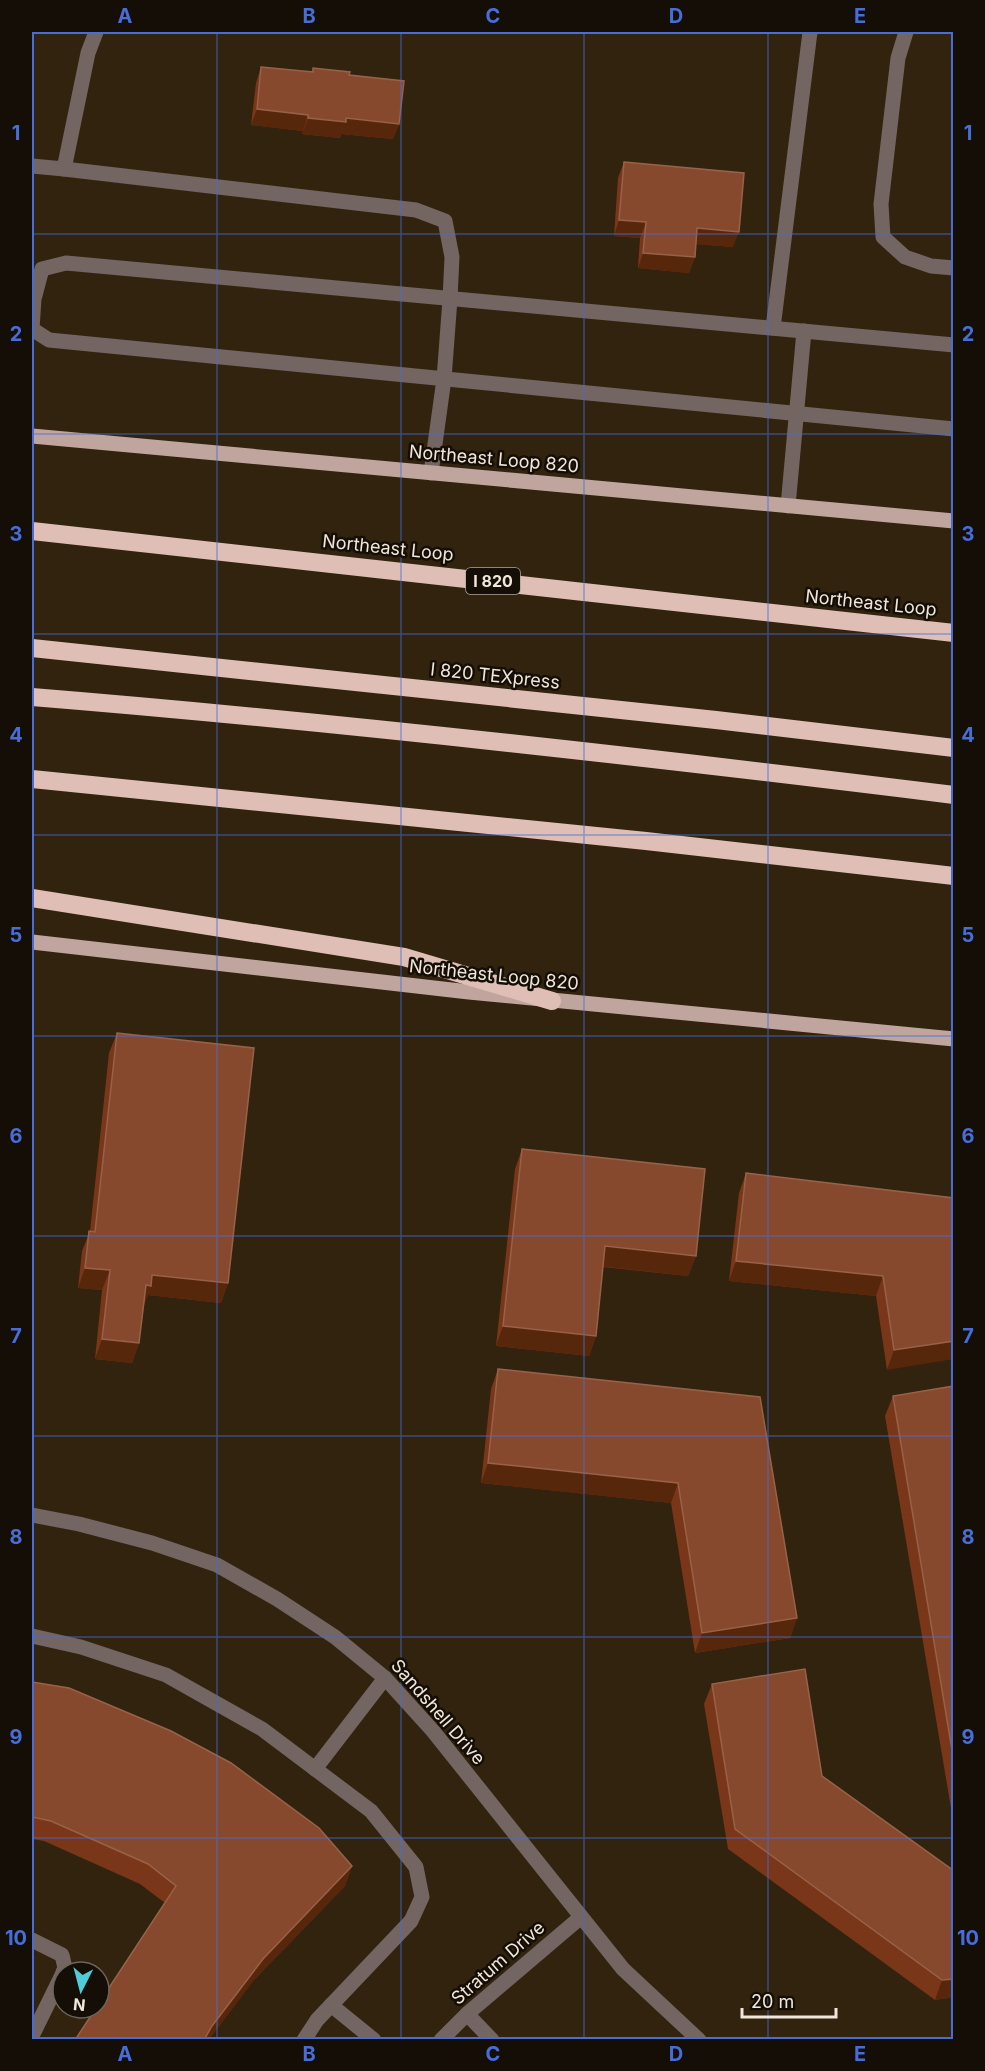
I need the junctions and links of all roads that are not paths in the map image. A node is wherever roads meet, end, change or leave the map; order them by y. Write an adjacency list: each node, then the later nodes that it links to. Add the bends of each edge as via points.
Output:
1 (96, 32): 5 (street, via 88,53)
2 (810, 32): 8 (street)
3 (906, 32): 6 (street, via 898,58 881,204 883,237 905,257 931,266)
4 (32, 166): 5 (street)
5 (64, 169): 7 (street, via 416,210 445,221 452,257)
6 (954, 268)
7 (450, 299): 8 (street); 11 (street); 11 (street, via 66,263 42,269 34,299 32,329 49,340)
8 (773, 328): 9 (street)
9 (804, 331): 10 (street); 12 (street)
10 (954, 345)
11 (444, 379): 12 (street); 15 (street)
12 (798, 414): 13 (street); 16 (street)
13 (954, 429)
14 (32, 436): 15 (main road, Northeast Loop 820)
15 (431, 473): 16 (main road, Northeast Loop 820)
16 (788, 506): 17 (main road, Northeast Loop 820)
17 (954, 521)
18 (32, 531): 19 (highway, Northeast Loop / I 820)
19 (954, 633)
20 (32, 648): 22 (highway, I 820 TEXpress)
21 (32, 697): 24 (highway, via 401,731)
22 (954, 748)
23 (32, 778): 25 (highway)
24 (954, 795)
25 (954, 876)
26 (32, 898): 28 (highway, via 404,957)
27 (32, 942): 28 (main road, Northeast Loop 820)
28 (552, 1001): 29 (main road, Northeast Loop 820)
29 (954, 1039)
30 (32, 1515): 32 (street, Sandshell Drive, via 152,1543 217,1565 335,1637)
31 (32, 1636): 33 (street, via 81,1647 165,1675 262,1729)
32 (385, 1677): 33 (street); 34 (street, Sandshell Drive)
33 (315, 1769): 38 (street, via 370,1812 416,1867 422,1897 411,1921)
34 (582, 1917): 39 (street, Stratum Drive); 45 (street, Sandshell Drive, via 623,1969)
35 (32, 1940): 36 (street)
36 (63, 1960)
37 (51, 1997): 40 (street)
38 (331, 2005): 41 (street); 42 (street)
39 (467, 2014): 43 (street, Stratum Drive); 44 (street)
40 (32, 2036)
41 (304, 2040)
42 (374, 2040)
43 (441, 2040)
44 (492, 2040)
45 (699, 2040)

